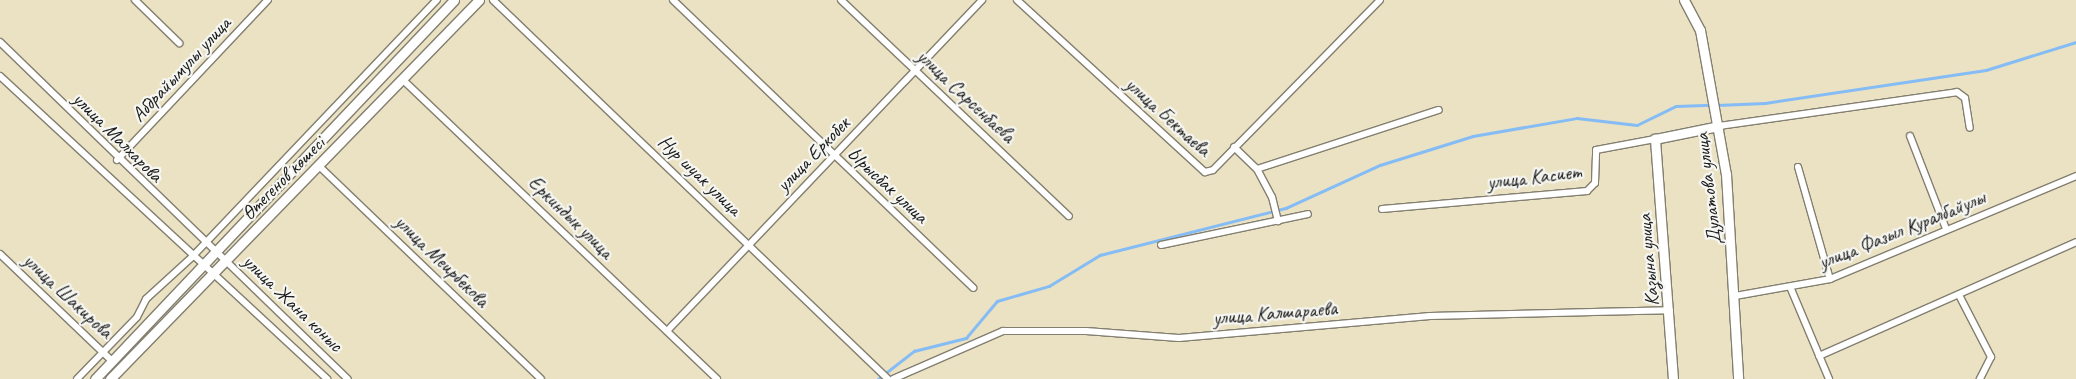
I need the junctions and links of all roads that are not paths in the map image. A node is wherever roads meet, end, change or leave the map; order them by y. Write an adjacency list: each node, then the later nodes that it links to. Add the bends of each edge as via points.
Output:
1 (135, 0): 14 (street)
2 (268, 0): 25 (street, Абдрайымулы улица)
3 (437, 0): 36 (street)
4 (454, 0): 39 (main road, Өтегенов көшесі)
5 (479, 0): 17 (main road, Өтегенов көшесі)
6 (493, 0): 37 (street, Нур шуак улица)
7 (673, 0): 24 (street, Ырысбак улица)
8 (841, 0): 15 (street, улица Сарсенбаева)
9 (982, 0): 15 (street, улица Еркобек)
10 (1017, 0): 23 (street, улица Бектаева, via 1197,168 1213,170)
11 (1380, 0): 23 (street, улица Бектаева)
12 (1684, 0): 19 (main road, Дулатова улица, via 1700,30)
13 (0, 42): 25 (street, улица Малхарова)
14 (179, 43)
15 (915, 71): 24 (street, улица Еркобек); 32 (street, улица Сарсенбаева)
16 (0, 76): 41 (street, улица Малхарова)
17 (402, 79): 26 (main road, Өтегенов көшесі); 51 (street, Еркиндык улица)
18 (1439, 110): 28 (street)
19 (1718, 126): 20 (street, via 1957,92 1965,98); 22 (main road); 48 (main road, Дулатова улица, via 1732,235)
20 (1970, 128)
21 (1910, 136): 34 (street)
22 (1655, 139): 30 (street, улица Касиет, via 1596,150 1595,183 1588,191); 50 (main road, Казына улица)
23 (1234, 147): 28 (street)
24 (834, 156): 37 (street, улица Еркобек); 46 (street, Ырысбак улица)
25 (117, 160): 36 (street, улица Малхарова)
26 (320, 167): 42 (main road, Өтегенов көшесі); 61 (street, улица Меирбекова)
27 (1798, 167): 45 (street)
28 (1256, 169): 33 (street, via 1272,196)
29 (2076, 176): 34 (street, улица Фазыл Куралбайулы)
30 (1382, 209)
31 (1308, 214): 33 (street)
32 (1069, 216)
33 (1278, 221): 38 (street)
34 (1946, 229): 45 (street, улица Фазыл Куралбайулы)
35 (2076, 242): 49 (street)
36 (204, 244): 39 (street, улица Малхарова); 41 (street)
37 (749, 244): 51 (street, улица Еркобек); 55 (street, Нур шуак улица)
38 (1161, 245)
39 (214, 252): 42 (street, улица Жана коныс); 43 (main road, Өтегенов көшесі)
40 (0, 254): 52 (street, улица Шакирова)
41 (192, 257): 43 (street, улица Малхарова); 52 (street, via 146,299 137,317)
42 (226, 260): 44 (main road, Өтегенов көшесі); 60 (street, улица Жана коныс)
43 (202, 266): 44 (street, улица Жана коныс); 54 (main road, Өтегенов көшесі)
44 (215, 271): 58 (main road, Өтегенов көшесі); 59 (street, улица Жана коныс)
45 (1830, 280): 47 (street, улица Фазыл Куралбайулы)
46 (973, 288)
47 (1791, 289): 48 (street, улица Фазыл Куралбайулы); 53 (street)
48 (1735, 296): 65 (main road, Дулатова улица)
49 (1959, 296): 53 (street); 67 (street, via 1991,357)
50 (1670, 310): 63 (street, улица Калшараева, via 1430,316 1179,338 1086,331 1003,331); 64 (main road, Казына улица)
51 (667, 331): 62 (street, Еркиндык улица)
52 (104, 352): 54 (street, улица Шакирова); 56 (street)
53 (1819, 356): 66 (street)
54 (114, 362): 57 (main road, Өтегенов көшесі)
55 (887, 376)
56 (77, 379)
57 (96, 379)
58 (110, 379)
59 (326, 379)
60 (348, 379)
61 (541, 379)
62 (717, 379)
63 (893, 379)
64 (1673, 379)
65 (1738, 379)
66 (1829, 379)
67 (1980, 379)

